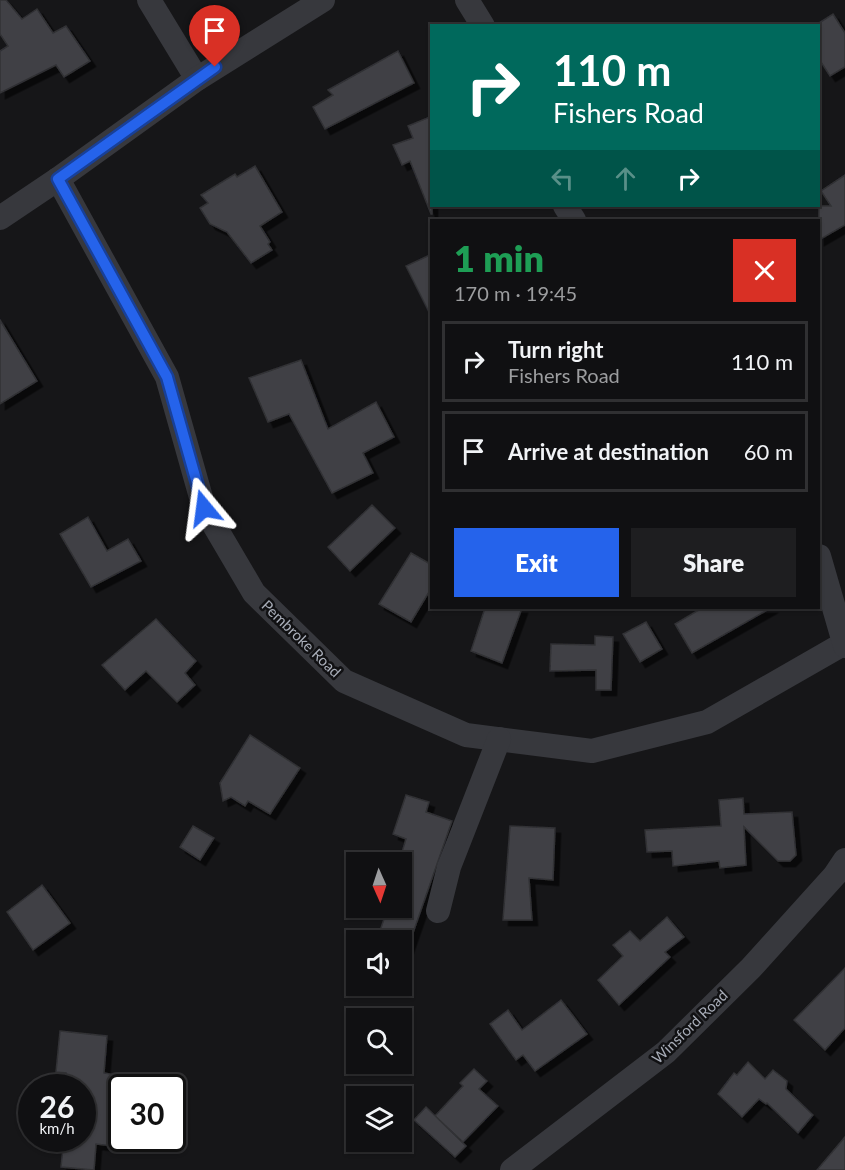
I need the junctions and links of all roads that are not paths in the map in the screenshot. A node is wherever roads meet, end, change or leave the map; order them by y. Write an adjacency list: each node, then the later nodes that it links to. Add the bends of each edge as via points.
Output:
1 (149, 0): 5 (street)
2 (323, 0): 5 (street)
3 (467, 0): 4 (street)
4 (482, 24)
5 (197, 79): 6 (street)
6 (58, 179): 7 (street); 10 (street, Pembroke Road, via 167,377 204,508 254,593 344,681 466,735)
7 (0, 218)
8 (820, 559): 9 (street)
9 (845, 644): 10 (street, Pembroke Road, via 707,722 592,751)
10 (499, 739): 12 (street, via 449,867)
11 (845, 860): 13 (street, Winsford Road, via 751,968 666,1052)
12 (438, 911)
13 (512, 1170)

